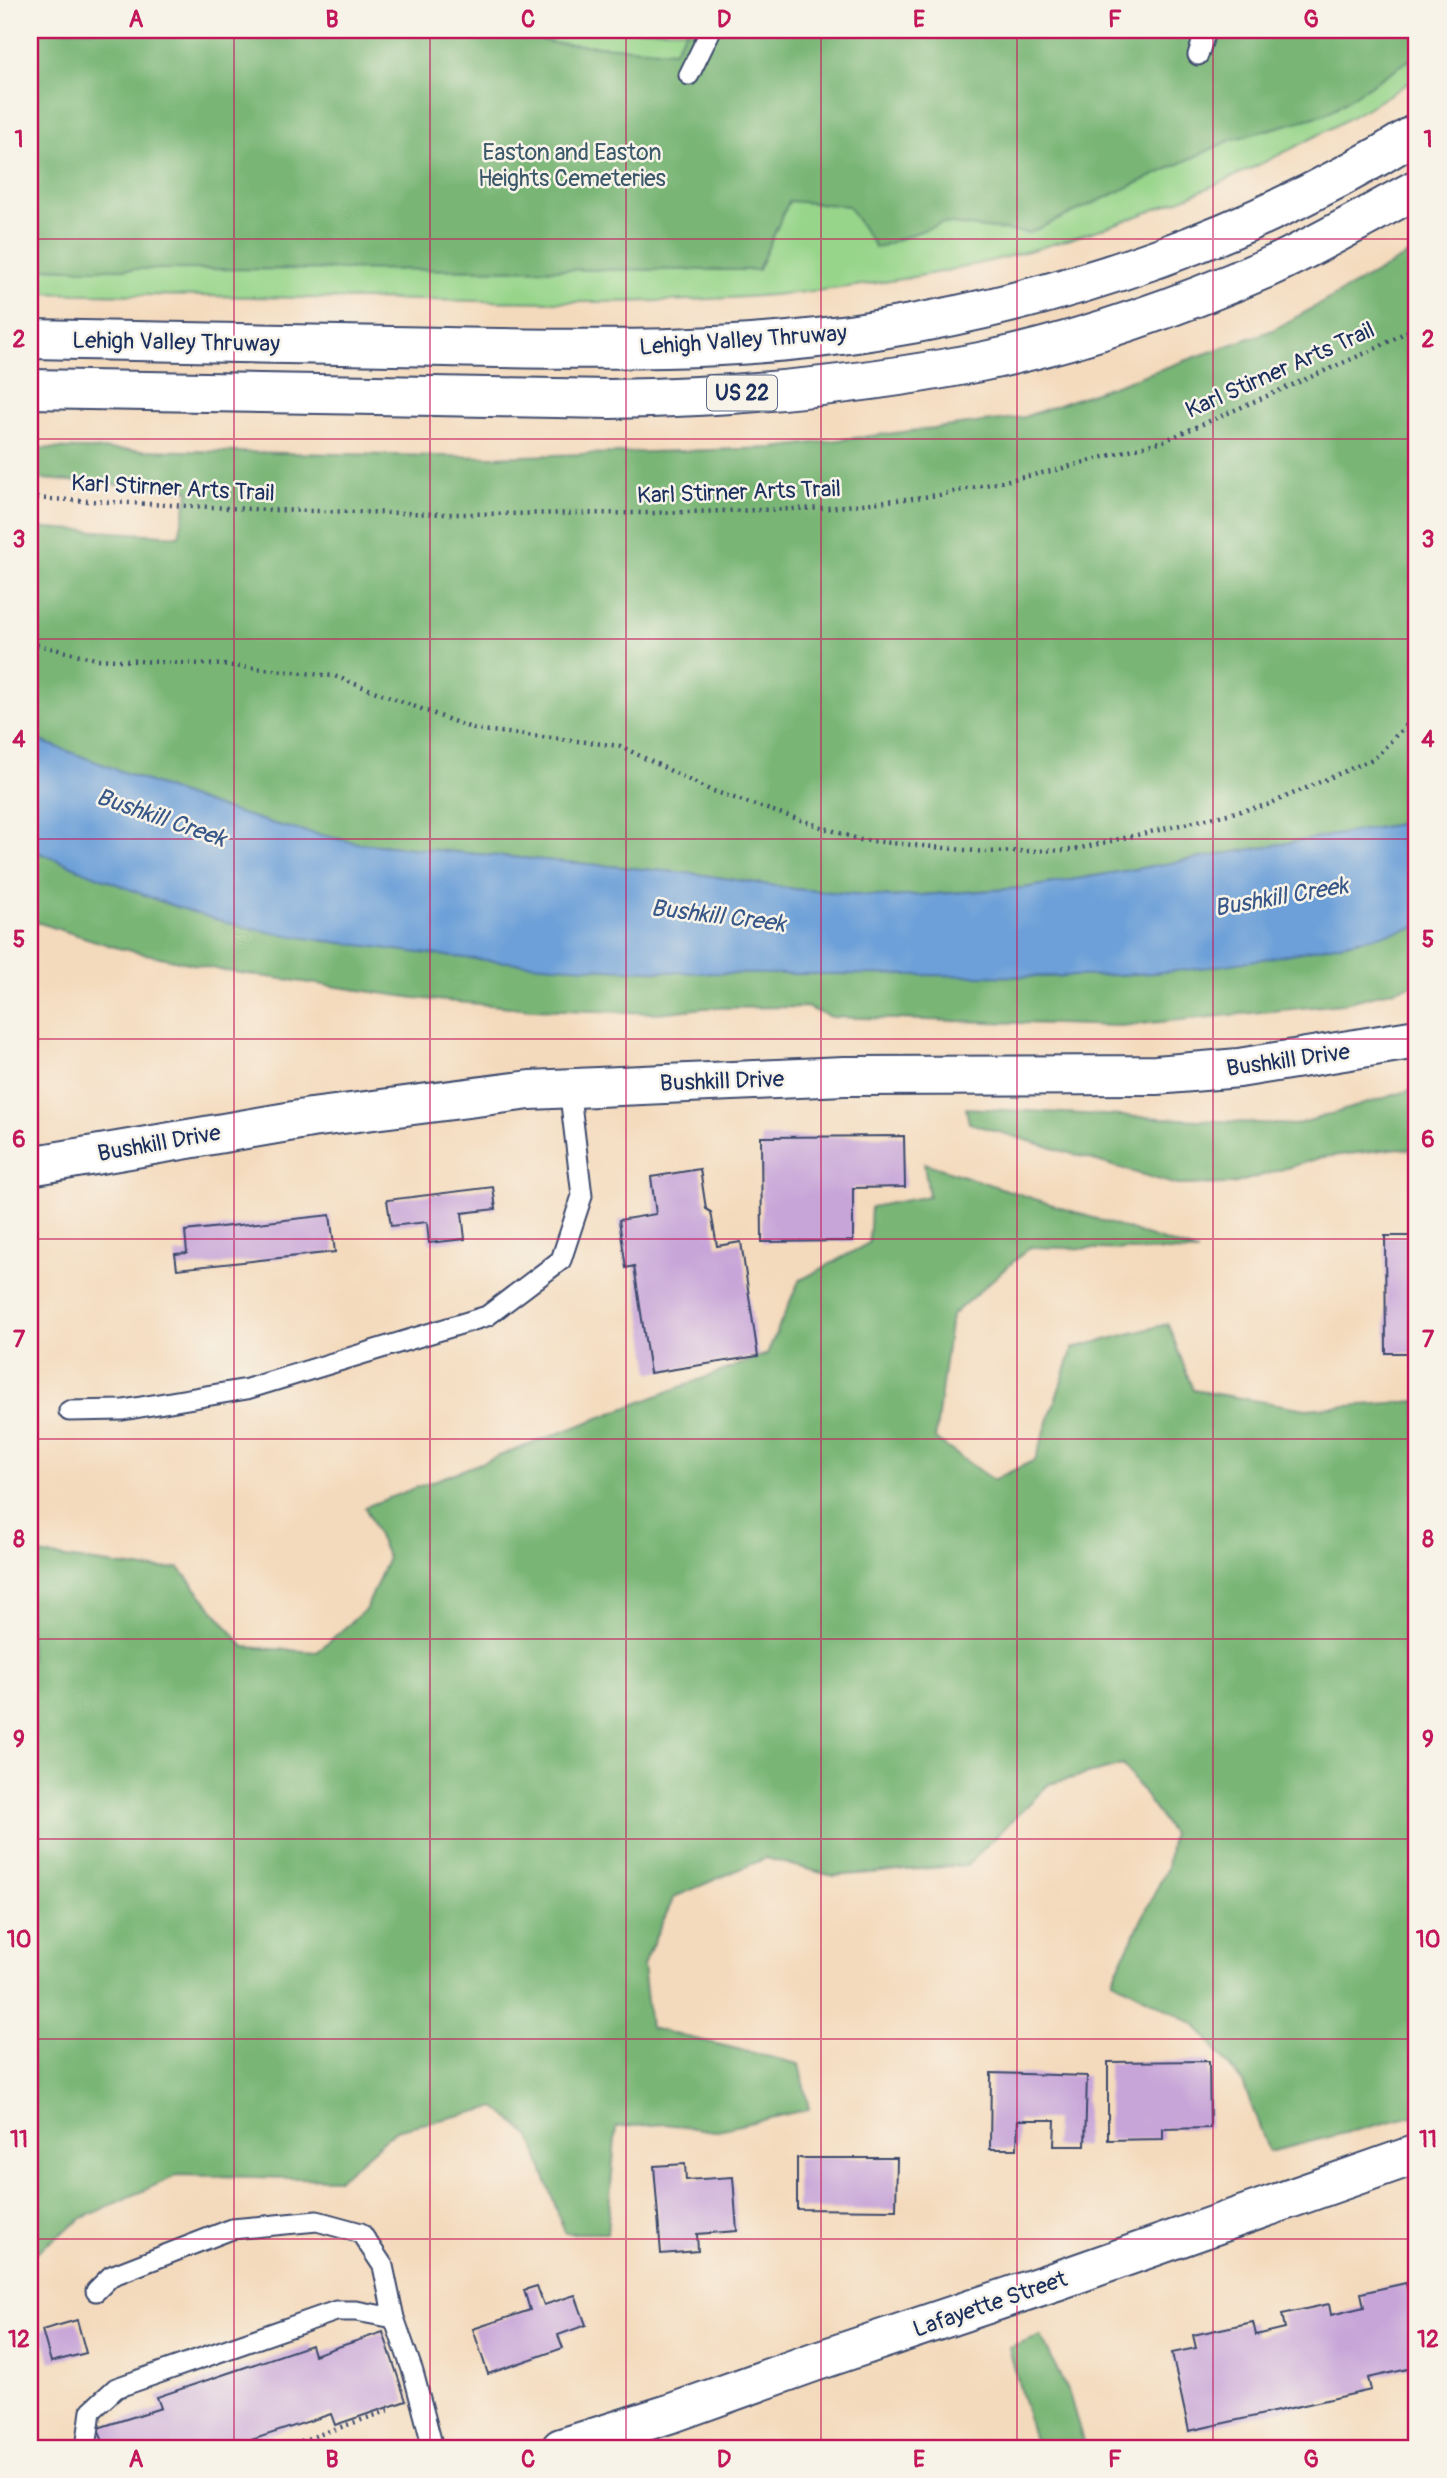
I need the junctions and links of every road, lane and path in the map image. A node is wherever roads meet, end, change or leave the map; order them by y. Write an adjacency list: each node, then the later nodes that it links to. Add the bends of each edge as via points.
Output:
1 (711, 30): 4 (lane)
2 (1206, 30): 3 (lane)
3 (1198, 55)
4 (689, 75)
5 (1417, 133): 8 (main road, Lehigh Valley Thruway / US 22, via 1283,206 1158,258 1024,300 879,330 726,346 548,349)
6 (1417, 189): 9 (main road, US 22, via 1270,267 1128,322 982,361 834,386 611,399)
7 (1417, 326): 10 (path, Karl Stirner Arts Trail, via 1166,440 1056,470 925,496 829,508 447,514)
8 (30, 339)
9 (30, 389)
10 (30, 498)
11 (30, 643): 12 (path, via 96,659 334,677 474,729 620,746 710,790 860,840 986,852 1072,850 1267,805 1376,758)
12 (1417, 713)
13 (1417, 1039): 14 (main road, Bushkill Drive, via 1239,1068 1156,1075 844,1076)
14 (569, 1087): 15 (main road, Bushkill Drive, via 311,1118); 16 (lane, via 582,1196 561,1260 487,1316 247,1389 122,1410)
15 (30, 1166)
16 (69, 1411)
17 (1417, 2154): 24 (main road, Lafayette Street)
18 (96, 2291): 19 (lane, via 111,2276 232,2229 317,2221 361,2233 383,2266)
19 (394, 2318): 20 (lane); 21 (lane, via 336,2311 116,2388 91,2411)
20 (420, 2400): 22 (path); 23 (lane)
21 (86, 2448)
22 (281, 2448)
23 (433, 2448)
24 (561, 2448)

